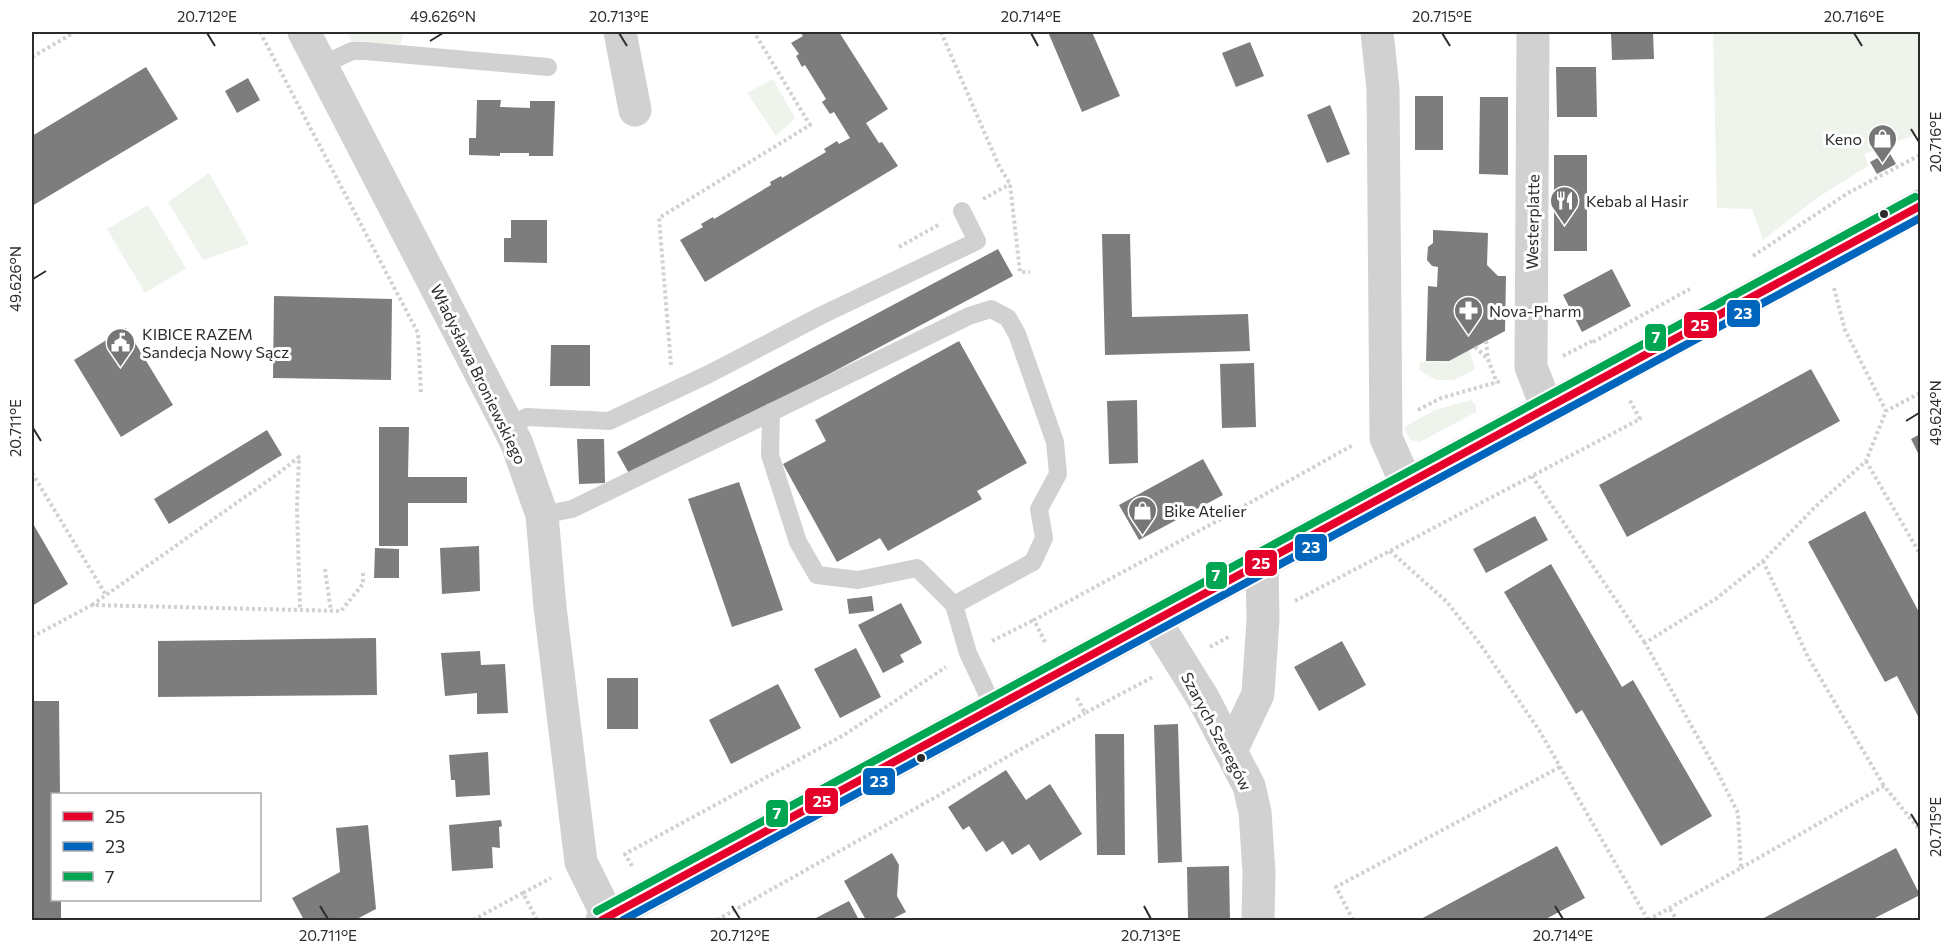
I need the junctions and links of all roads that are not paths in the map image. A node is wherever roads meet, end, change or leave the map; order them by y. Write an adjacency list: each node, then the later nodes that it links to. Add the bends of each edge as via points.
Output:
1 (304, 32): 5 (street, Władysława Broniewskiego)
2 (620, 32): 7 (street)
3 (1377, 32): 13 (street, via 1383,89 1386,438)
4 (1533, 32): 10 (street, Westerplatte, via 1531,367)
5 (322, 65): 6 (lane, via 352,51 365,51); 12 (street, Władysława Broniewskiego)
6 (548, 67)
7 (635, 110)
8 (1920, 206): 10 (street, via 1619,383)
9 (962, 211): 12 (lane, via 977,241 709,374 609,421 527,417)
10 (1547, 408): 13 (street)
11 (771, 412): 14 (lane, via 572,509); 16 (lane, via 770,455 798,542 817,575 858,580 917,568); 16 (lane, via 969,316 991,309 1008,318 1055,442 1058,474 1039,509 1044,538 1033,562)
12 (508, 426): 14 (street, Władysława Broniewskiego)
13 (1407, 485): 15 (street)
14 (542, 515): 20 (street, Władysława Broniewskiego, via 549,608 581,862)
15 (1262, 562): 17 (street); 19 (street, via 1258,694)
16 (954, 605): 18 (lane, via 968,653)
17 (1155, 621): 18 (street); 19 (street, Szarych Szeregów)
18 (994, 708): 20 (street)
19 (1231, 751): 21 (street, Szarych Szeregów, via 1249,786 1255,812)
20 (605, 919)
21 (1258, 921)

